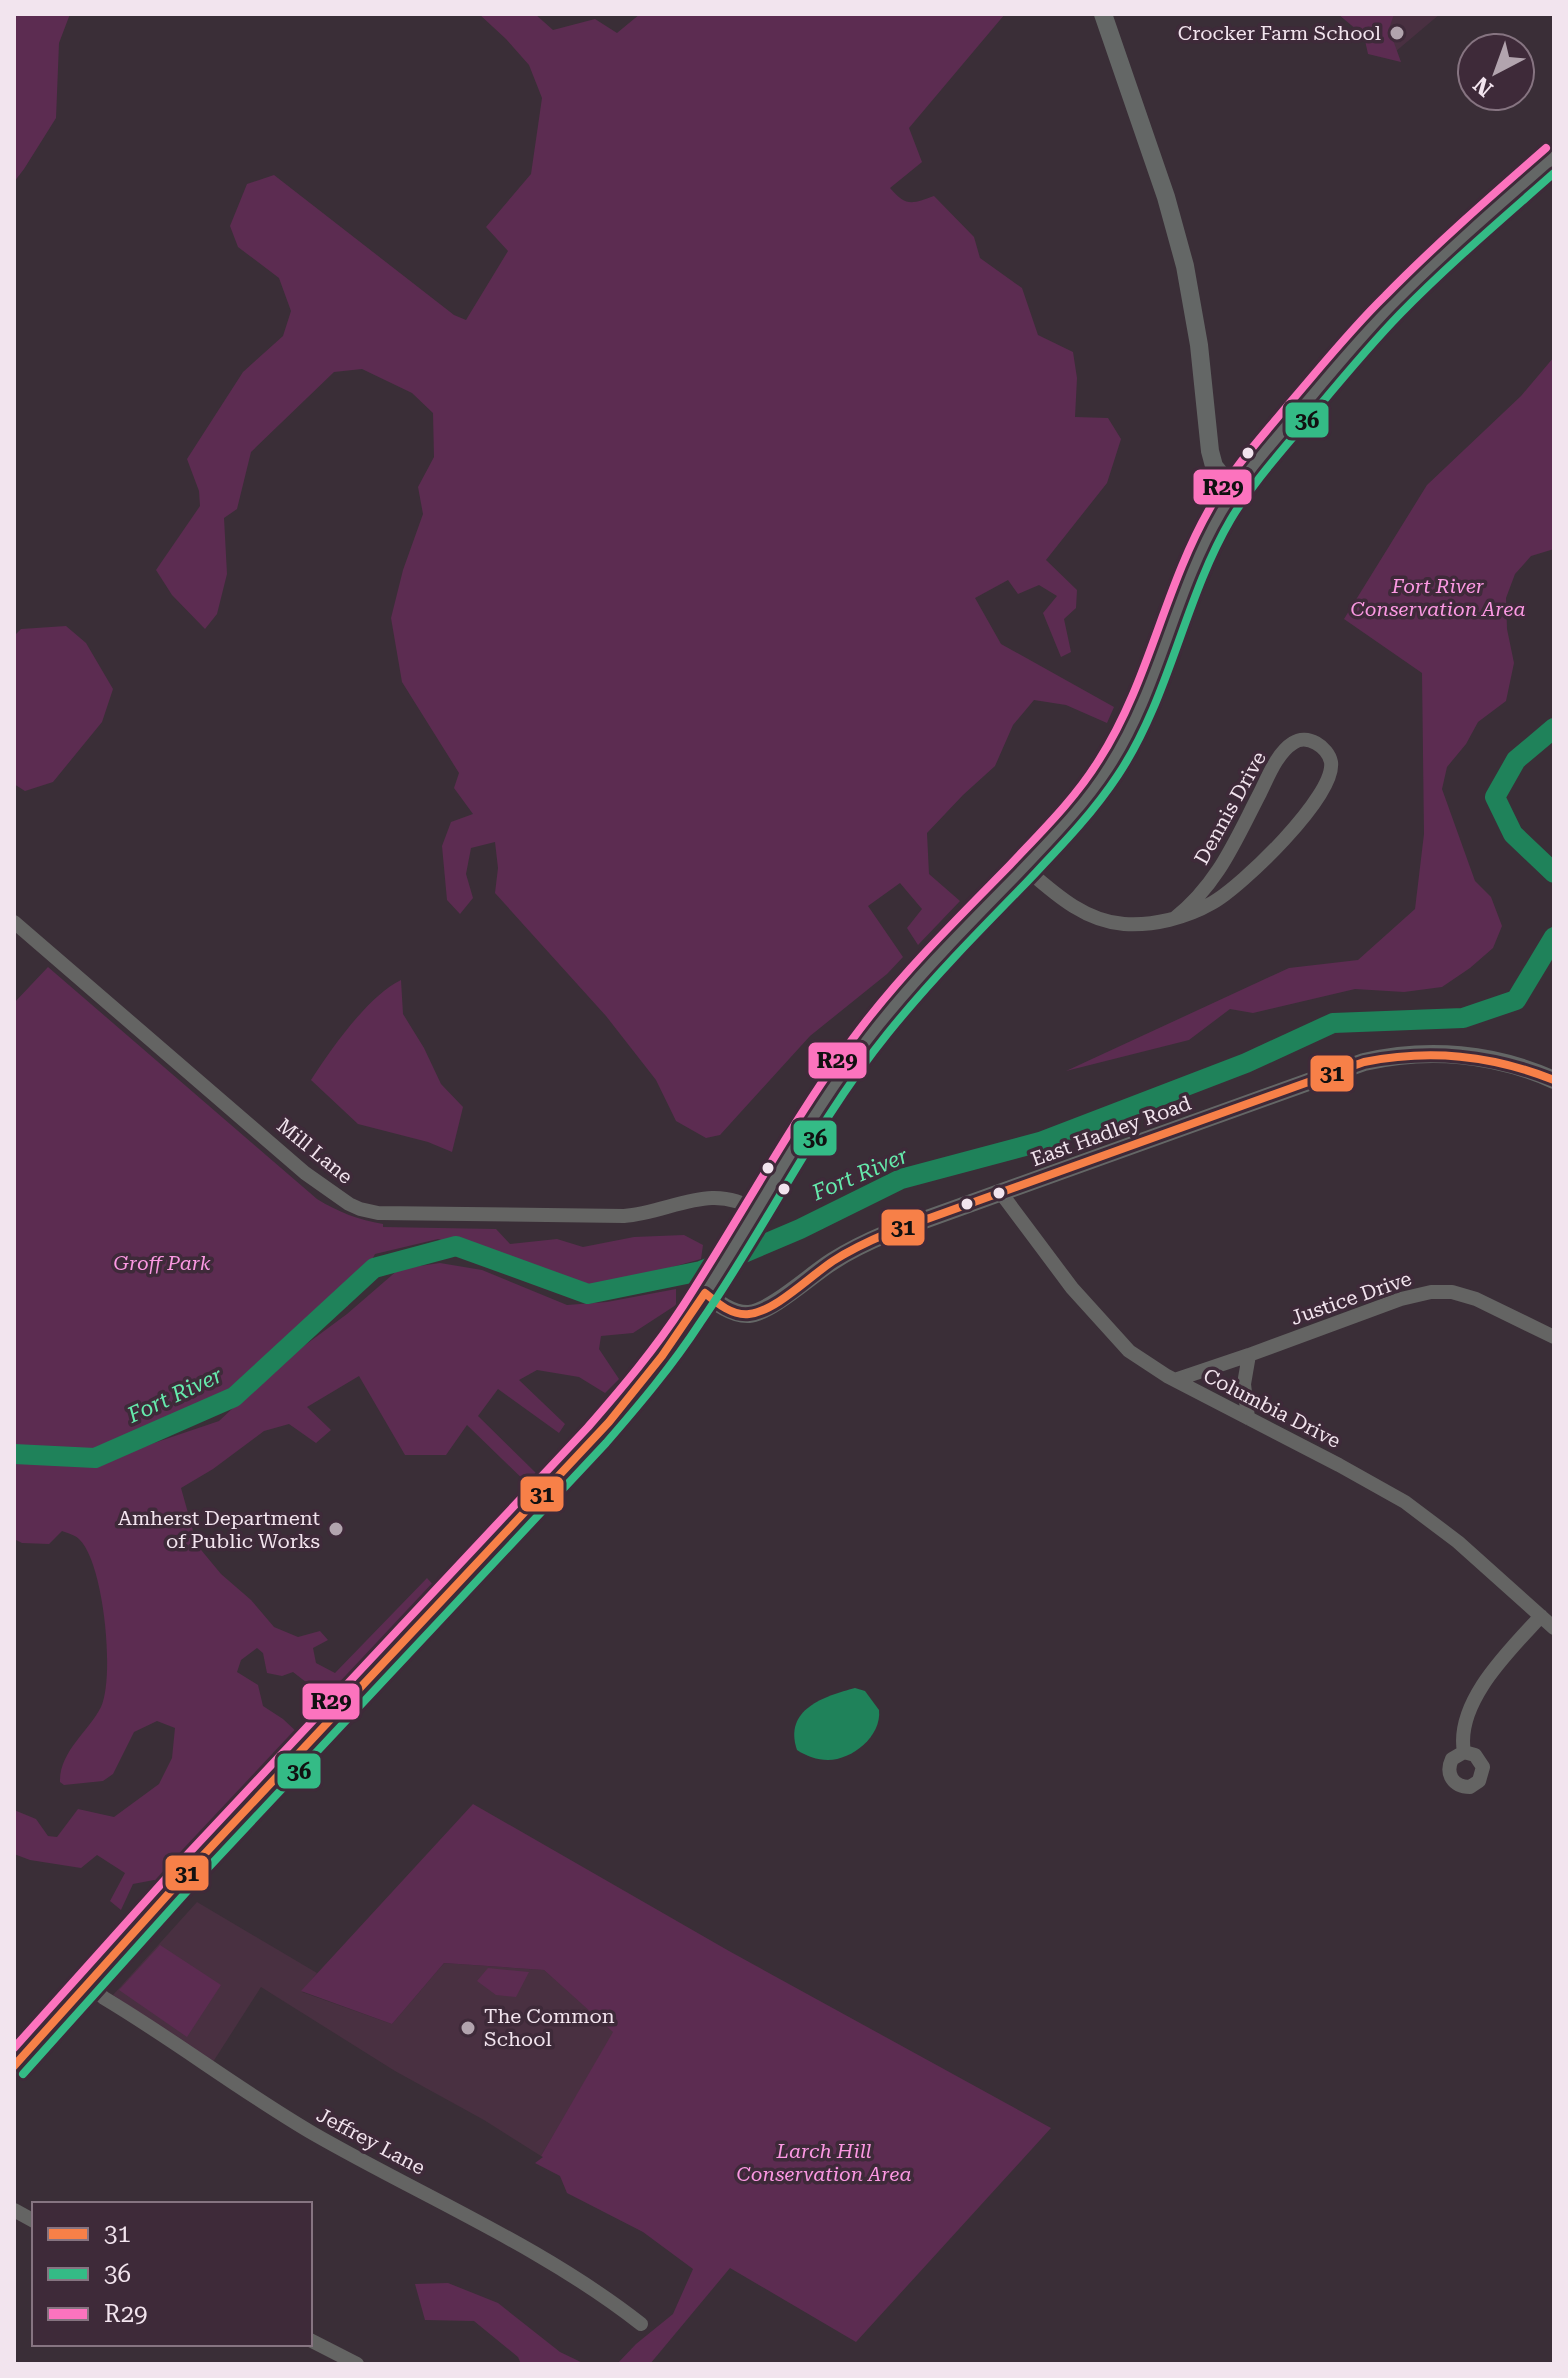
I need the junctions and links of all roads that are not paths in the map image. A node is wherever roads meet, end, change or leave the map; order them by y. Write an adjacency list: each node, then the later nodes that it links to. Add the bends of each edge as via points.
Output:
1 (1103, 14): 3 (main road, via 1185,266 1214,466)
2 (1554, 157): 3 (main road, via 1392,305)
3 (1234, 491): 4 (main road, via 1194,566 1123,744 1088,796)
4 (1025, 868): 5 (street, Dennis Drive, via 1063,900 1103,921 1140,924); 9 (main road, via 887,1014)
5 (1175, 918): 5 (street, Dennis Drive, via 1223,896 1287,836 1330,773 1330,759 1322,748 1303,739 1288,747 1212,882)
6 (14, 922): 9 (street, Mill Lane, via 305,1173 360,1209 399,1215 624,1216 721,1196)
7 (1554, 1080): 8 (main road, East Hadley Road, via 1507,1062 1469,1056 1376,1059)
8 (1001, 1193): 10 (main road, East Hadley Road, via 873,1239 753,1313 730,1309); 13 (street, Columbia Drive, via 1118,1341)
9 (756, 1211): 10 (main road)
10 (709, 1286): 18 (main road, via 609,1422)
11 (1554, 1337): 12 (street, Justice Drive, via 1476,1299 1431,1292)
12 (1249, 1355): 13 (street, Justice Drive); 14 (street, via 1244,1384)
13 (1175, 1380): 14 (street, Columbia Drive)
14 (1248, 1418): 15 (street, Columbia Drive, via 1417,1510)
15 (1541, 1616): 16 (street, Columbia Drive); 17 (street, via 1472,1704 1463,1730)
16 (1554, 1628)
17 (1464, 1752)
18 (88, 1984): 19 (main road); 22 (street, Jeffrey Lane, via 300,2125 560,2269)
19 (14, 2066)
20 (14, 2210): 21 (street)
21 (32, 2220)
22 (641, 2324)
23 (312, 2341): 24 (street)
24 (357, 2364)

